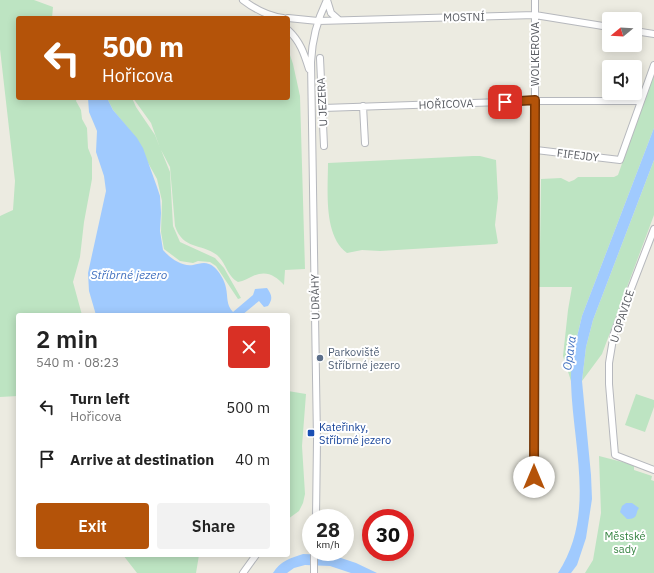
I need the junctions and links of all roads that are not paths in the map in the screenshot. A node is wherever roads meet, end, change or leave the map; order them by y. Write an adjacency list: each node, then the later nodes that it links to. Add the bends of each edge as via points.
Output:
1 (243, 0): 5 (street)
2 (254, 0): 5 (street)
3 (327, 0): 9 (street, via 331,13); 10 (street, U DRÁHY)
4 (535, 0): 6 (street, WOLKEROVA)
5 (252, 7): 7 (street)
6 (535, 15): 9 (street, MOSTNÍ); 11 (street, MOSTNÍ); 18 (street, WOLKEROVA)
7 (272, 16)
8 (290, 18): 10 (street)
9 (340, 20): 10 (street, MOSTNÍ)
10 (318, 21): 17 (street, U DRÁHY, via 313,39)
11 (602, 26)
12 (290, 32): 17 (street, U DRÁHY, via 300,44)
13 (642, 32): 14 (street)
14 (654, 34)
15 (320, 58): 21 (street, U JEZERA)
16 (654, 66): 19 (street)
17 (311, 76): 28 (street, U DRÁHY, via 318,440)
18 (535, 100): 19 (street, HOŘICOVA); 20 (street, HOŘICOVA); 24 (street, WOLKEROVA)
19 (642, 101): 24 (street, FIFEJDY, via 620,160)
20 (363, 106): 21 (street, HOŘICOVA); 22 (street)
21 (323, 108): 23 (street, U JEZERA)
22 (365, 143)
23 (324, 146)
24 (536, 150): 27 (street, WOLKEROVA)
25 (654, 229): 26 (street, U OPAVICE, via 614,333 609,384 615,455)
26 (654, 470)
27 (533, 493)
28 (316, 509)
29 (255, 557): 31 (street)
30 (314, 561): 32 (street)
31 (243, 573)
32 (314, 573)

